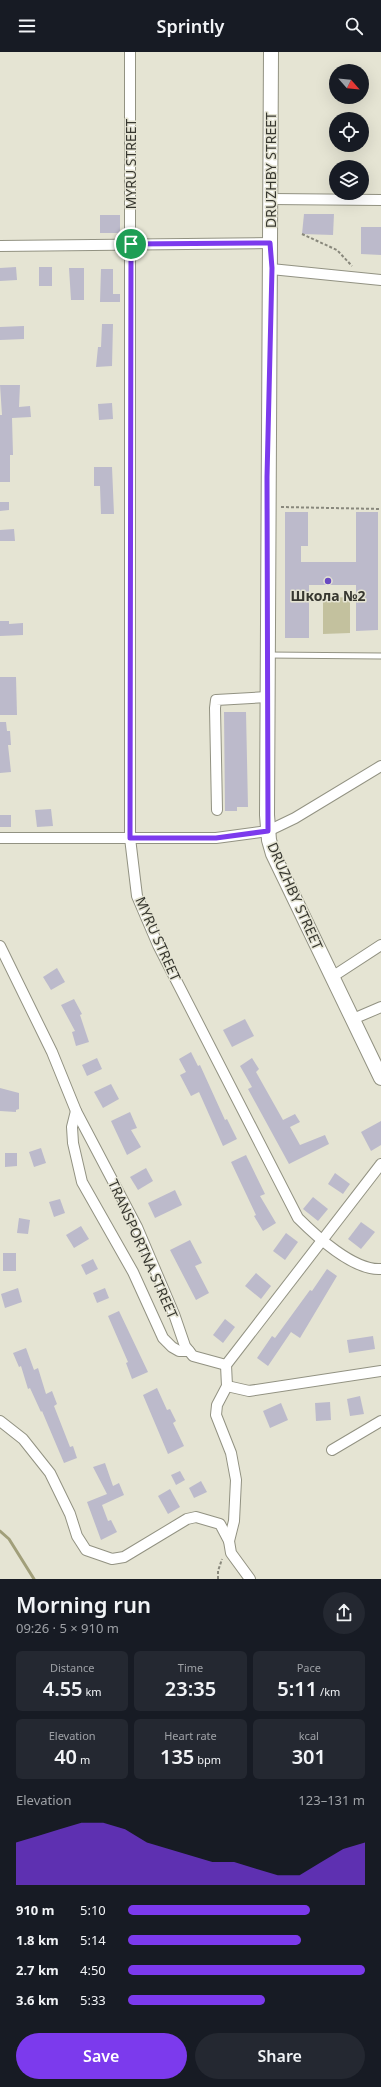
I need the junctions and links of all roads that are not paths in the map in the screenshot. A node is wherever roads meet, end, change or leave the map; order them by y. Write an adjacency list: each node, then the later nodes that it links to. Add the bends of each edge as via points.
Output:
1 (130, 52): 6 (street, MYRU STREET)
2 (271, 52): 3 (street, DRUZHBY STREET)
3 (271, 199): 4 (street); 5 (street, DRUZHBY STREET)
4 (381, 200)
5 (270, 243): 6 (street); 8 (street, DRUZHBY STREET)
6 (131, 244): 7 (street); 17 (street, MYRU STREET)
7 (0, 246)
8 (272, 268): 9 (street); 10 (street, DRUZHBY STREET)
9 (381, 280)
10 (267, 655): 11 (lane); 12 (street, DRUZHBY STREET)
11 (381, 656)
12 (267, 696): 14 (street, via 216,700); 15 (street, DRUZHBY STREET)
13 (381, 766): 15 (street, via 295,818)
14 (217, 810)
15 (268, 831): 17 (street, via 216,838); 20 (street, DRUZHBY STREET, via 273,854)
16 (0, 838): 17 (street)
17 (130, 838): 26 (street, MYRU STREET, via 137,896 158,945 298,1218)
18 (381, 945): 20 (street)
19 (0, 946): 24 (street, TRANSPORTNA STREET, via 52,1052)
20 (332, 977): 22 (street, DRUZHBY STREET)
21 (381, 1007): 22 (street)
22 (352, 1019): 23 (street, DRUZHBY STREET)
23 (381, 1078)
24 (76, 1110): 28 (street, TRANSPORTNA STREET, via 137,1227); 28 (street, via 72,1128 73,1144 82,1182 133,1272 163,1338 179,1351)
25 (381, 1164): 26 (street)
26 (322, 1241): 27 (street, MYRU STREET, via 353,1261); 29 (street)
27 (381, 1269)
28 (189, 1351): 29 (street, via 193,1356)
29 (226, 1365): 31 (street)
30 (381, 1371): 31 (street, via 249,1391)
31 (227, 1386): 35 (street, via 217,1405 216,1415 231,1453 236,1480 234,1521)
32 (0, 1421): 35 (street, via 23,1439 50,1473 70,1514 77,1536 86,1550 112,1559 124,1557 187,1519 196,1517 220,1524)
33 (381, 1421): 34 (street)
34 (332, 1450)
35 (229, 1540): 36 (street, via 231,1553)
36 (250, 1579)

